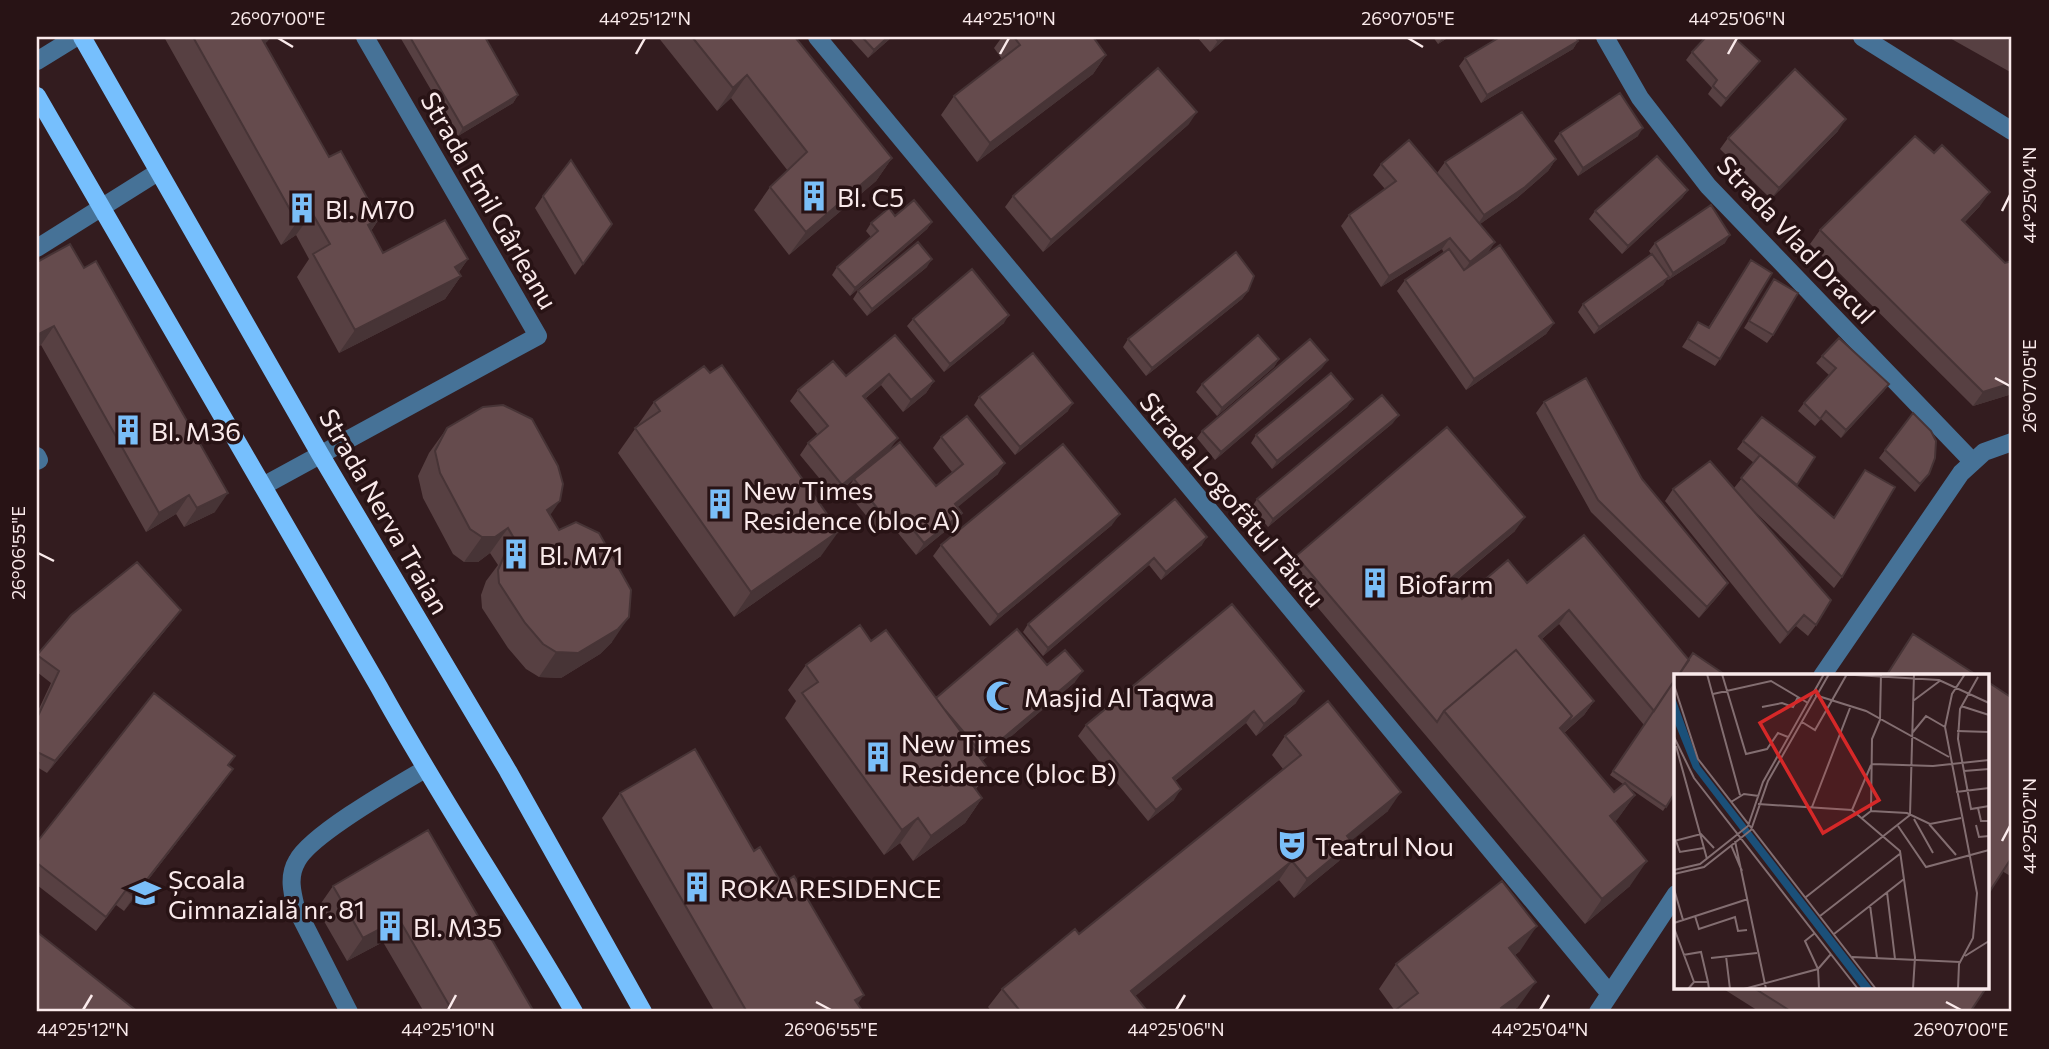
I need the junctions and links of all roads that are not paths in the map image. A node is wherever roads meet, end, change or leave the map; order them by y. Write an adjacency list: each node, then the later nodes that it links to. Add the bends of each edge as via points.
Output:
1 (76, 37): 7 (street)
2 (82, 37): 10 (main road, Strada Nerva Traian)
3 (365, 37): 14 (street, Strada Emil Gârleanu, via 538,336)
4 (817, 37): 20 (street, Strada Logofătul Tăutu)
5 (1605, 37): 15 (street, Strada Vlad Dracul, via 1640,98 1708,186)
6 (1862, 37): 9 (street)
7 (37, 61)
8 (37, 96): 11 (main road)
9 (2012, 131)
10 (158, 172): 11 (street); 14 (main road, Strada Nerva Traian)
11 (102, 208): 12 (street); 16 (main road)
12 (37, 248)
13 (2012, 442): 15 (street)
14 (320, 454): 16 (street, Strada Emil Gârleanu); 23 (main road, Strada Nerva Traian, via 508,771)
15 (1972, 461): 17 (street)
16 (263, 486): 18 (main road)
17 (1823, 674)
18 (425, 769): 21 (street, via 308,846 291,876 296,908); 22 (main road)
19 (1674, 897): 20 (street)
20 (1609, 994): 24 (street)
21 (349, 1012)
22 (573, 1012)
23 (643, 1012)
24 (1598, 1012)

